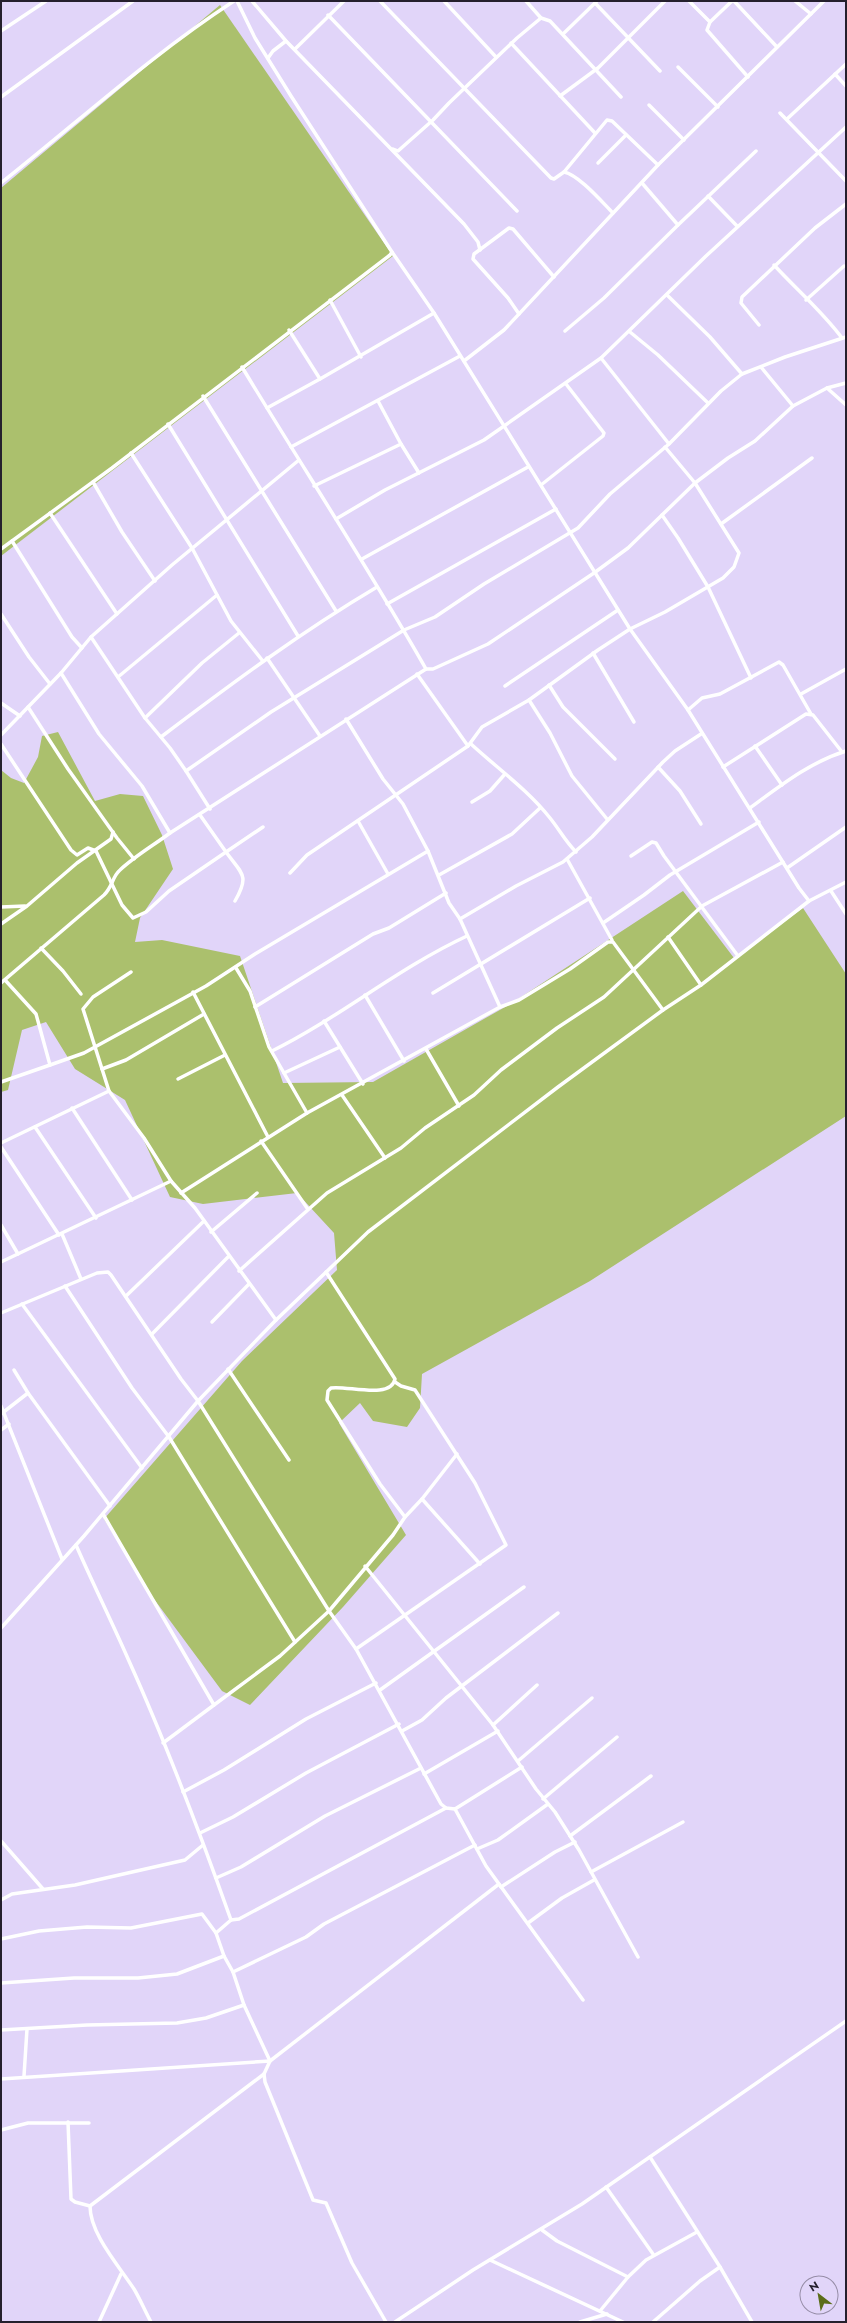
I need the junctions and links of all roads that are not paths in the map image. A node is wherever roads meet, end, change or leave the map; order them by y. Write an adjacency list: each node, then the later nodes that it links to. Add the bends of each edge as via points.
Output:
1 (46, 1): 19 (street)
2 (133, 1): 37 (street)
3 (235, 1): 27 (street); 55 (street, via 187,31)
4 (252, 1): 22 (street)
5 (344, 1): 15 (street)
6 (380, 1): 35 (street)
7 (444, 1): 26 (street)
8 (665, 1): 21 (street)
9 (689, 1): 18 (street)
10 (733, 1): 18 (street); 24 (street)
11 (795, 1): 16 (street)
12 (824, 1): 16 (street)
13 (529, 2): 17 (street)
14 (596, 2): 20 (street); 21 (street)
15 (328, 14): 25 (street); 43 (street)
16 (810, 14): 24 (street)
17 (541, 18): 20 (street, via 550,21); 23 (street)
18 (710, 22): 33 (street, via 707,30 709,35)
19 (1, 31)
20 (563, 34): 30 (street)
21 (628, 38): 30 (street); 31 (street)
22 (286, 41): 25 (street); 27 (street, via 273,50)
23 (511, 43): 26 (street); 36 (street)
24 (777, 47): 33 (street)
25 (295, 49): 48 (street)
26 (496, 57): 35 (street)
27 (268, 58): 64 (street)
28 (846, 64): 32 (street)
29 (678, 67): 40 (street)
30 (596, 70): 36 (street); 38 (street)
31 (660, 71)
32 (835, 74): 34 (street); 42 (street)
33 (748, 77): 40 (street)
34 (846, 86)
35 (464, 88): 43 (street); 53 (street, via 551,178 554,180)
36 (560, 96): 45 (street)
37 (1, 97)
38 (621, 97)
39 (649, 105): 47 (street)
40 (718, 107): 47 (street)
41 (780, 113): 42 (street)
42 (786, 119): 50 (street)
43 (431, 122): 48 (street, via 403,148 398,151); 59 (street)
44 (846, 127): 50 (street)
45 (594, 133): 46 (street, via 603,122 609,120); 53 (street)
46 (626, 135): 51 (street); 52 (street)
47 (684, 140): 52 (street)
48 (392, 148): 63 (street, via 464,224 478,242)
49 (756, 151): 57 (street)
50 (818, 153): 54 (street); 62 (street)
51 (598, 163)
52 (658, 165): 56 (street)
53 (564, 172): 60 (street, via 586,186)
54 (846, 181)
55 (1, 183)
56 (642, 183): 60 (street); 61 (street)
57 (708, 196): 61 (street); 62 (street)
58 (846, 204): 65 (street)
59 (517, 211)
60 (613, 213): 67 (street)
61 (678, 225): 75 (street, via 604,298)
62 (738, 226): 68 (street)
63 (480, 250): 67 (street, via 509,228 513,229); 72 (street, via 474,254 473,259)
64 (392, 252): 69 (street); 71 (street)
65 (774, 265): 70 (street); 73 (street, via 740,300)
66 (844, 266): 70 (street)
67 (554, 277): 72 (street)
68 (667, 295): 76 (street); 84 (street, via 710,337)
69 (330, 300): 74 (street); 79 (street)
70 (806, 300): 77 (street)
71 (434, 313): 78 (street); 79 (street)
72 (519, 314): 81 (street, via 498,335)
73 (759, 325)
74 (289, 330): 82 (street); 85 (street)
75 (565, 331)
76 (630, 332): 80 (street); 91 (street)
77 (844, 338): 83 (street)
78 (460, 356): 81 (street); 90 (street)
79 (361, 357): 85 (street)
80 (601, 358): 87 (street); 98 (street)
81 (464, 361): 96 (street)
82 (242, 367): 89 (street); 94 (street)
83 (761, 367): 84 (street); 93 (street)
84 (742, 374): 91 (street)
85 (320, 379): 94 (street)
86 (846, 383): 88 (street)
87 (566, 384): 96 (street); 108 (street, via 604,433)
88 (827, 388): 92 (street); 93 (street)
89 (204, 396): 95 (street); 110 (street)
90 (378, 401): 97 (street); 99 (street)
91 (708, 403): 98 (street)
92 (846, 405)
93 (793, 406): 107 (street, via 755,441)
94 (267, 408): 99 (street)
95 (168, 424): 101 (street); 115 (street)
96 (504, 427): 104 (street); 105 (street)
97 (401, 444): 105 (street); 109 (street)
98 (669, 444): 100 (street)
99 (291, 447): 103 (street)
100 (665, 447): 107 (street); 117 (street, via 610,494)
101 (131, 453): 106 (street); 119 (street)
102 (812, 458): 116 (street)
103 (299, 460): 109 (street); 110 (street)
104 (528, 467): 108 (street); 121 (street)
105 (419, 473): 114 (street)
106 (93, 482): 112 (street); 123 (street)
107 (695, 483): 113 (street); 116 (street)
108 (540, 485): 111 (street)
109 (314, 486): 114 (street)
110 (262, 491): 115 (street); 129 (street)
111 (556, 509): 117 (street); 127 (street)
112 (50, 513): 118 (street); 131 (street)
113 (662, 515): 122 (street, via 628,548); 125 (street)
114 (336, 519): 121 (street)
115 (227, 520): 119 (street); 135 (street)
116 (721, 524): 125 (street, via 739,553 734,567)
117 (571, 533): 122 (street); 133 (street, via 484,584 435,617)
118 (12, 541): 120 (street); 137 (street, via 72,637)
119 (192, 548): 123 (street); 126 (street)
120 (1, 549)
121 (362, 559): 124 (street)
122 (594, 573): 128 (street); 141 (street, via 488,644 437,668)
123 (155, 581): 131 (street)
124 (377, 587): 127 (street); 129 (street)
125 (708, 588): 132 (street); 146 (street)
126 (217, 595): 134 (street); 145 (street)
127 (387, 604): 133 (street)
128 (618, 610): 132 (street); 149 (street)
129 (336, 611): 135 (street)
130 (1, 614): 147 (street)
131 (117, 614): 136 (street)
132 (630, 629): 138 (street); 155 (street)
133 (404, 630): 141 (street); 151 (street)
134 (238, 633): 140 (street); 158 (street, via 205,660)
135 (298, 636): 139 (street, via 285,648)
136 (91, 637): 137 (street); 145 (street)
137 (82, 648): 143 (street)
138 (593, 653): 148 (street); 160 (street)
139 (267, 658): 140 (street); 151 (street)
140 (262, 660): 164 (street)
141 (426, 669): 144 (street)
142 (846, 669): 150 (street)
143 (61, 673): 147 (street); 188 (street, via 99,734 142,786)
144 (418, 674): 159 (street); 166 (street)
145 (118, 677): 158 (street)
146 (751, 678): 150 (street, via 779,662 783,664); 155 (street, via 720,694 702,698)
147 (50, 684): 154 (street)
148 (550, 685): 152 (street); 169 (street, via 563,708)
149 (505, 686)
150 (801, 694): 156 (street)
151 (295, 698): 163 (street); 172 (street)
152 (529, 700): 166 (street, via 482,727); 181 (street, via 550,733 572,776)
153 (1, 703): 157 (street)
154 (28, 707): 157 (street); 187 (street)
155 (688, 710): 161 (street)
156 (810, 714): 167 (street, via 801,716); 168 (street)
157 (20, 716): 162 (street)
158 (144, 718): 164 (street)
159 (346, 720): 163 (street); 175 (street)
160 (634, 722)
161 (701, 734): 170 (street, via 675,751); 171 (street)
162 (1, 735)
163 (320, 736): 179 (street)
164 (161, 737): 172 (street)
165 (1, 744): 189 (street, via 71,850 77,855 88,848)
166 (470, 745): 173 (street); 175 (street)
167 (755, 746): 171 (street); 174 (street)
168 (844, 751): 174 (street, via 823,759)
169 (615, 759)
170 (658, 767): 181 (street); 184 (street, via 680,790)
171 (723, 767): 178 (street)
172 (186, 771): 179 (street)
173 (505, 774): 176 (street, via 490,791); 177 (street)
174 (782, 785): 178 (street)
175 (396, 795): 182 (street); 190 (street)
176 (472, 802)
177 (540, 808): 192 (street); 201 (street, via 512,834)
178 (750, 808): 183 (street)
179 (210, 809): 180 (street)
180 (200, 815): 188 (street); 191 (street)
181 (607, 819): 192 (street)
182 (358, 821): 199 (street, via 307,855); 200 (street)
183 (759, 822): 196 (street); 198 (street)
184 (701, 824)
185 (846, 827): 197 (street)
186 (263, 828): 191 (street)
187 (113, 832): 189 (street, via 111,839); 194 (street)
188 (170, 833): 194 (street)
189 (96, 851): 203 (street); 209 (street, via 77,863)
190 (428, 851): 200 (street); 201 (street)
191 (226, 852): 203 (street, via 137,917 130,917); 207 (street, via 244,880 244,886)
192 (576, 852): 195 (street)
193 (632, 856): 198 (street, via 654,841)
194 (134, 859): 203 (street, via 116,875)
195 (567, 859): 206 (street); 213 (street)
196 (783, 862): 197 (street); 210 (street)
197 (787, 868): 208 (street)
198 (676, 871): 210 (street); 214 (street)
199 (290, 873)
200 (388, 874): 222 (street)
201 (439, 875): 205 (street)
202 (846, 882): 204 (street)
203 (113, 886): 219 (street)
204 (831, 891): 208 (street); 212 (street)
205 (446, 893): 213 (street, via 449,903); 232 (street, via 389,928 373,934)
206 (590, 898): 214 (street); 221 (street)
207 (235, 901)
208 (809, 901): 220 (street)
209 (26, 906): 211 (street); 215 (street)
210 (702, 906): 217 (street); 220 (street)
211 (1, 907)
212 (846, 914)
213 (460, 919): 216 (street)
214 (603, 923): 218 (street)
215 (1, 924)
216 (467, 936): 221 (street); 231 (street, via 433,953)
217 (668, 937): 223 (street); 227 (street)
218 (612, 940): 223 (street); 233 (street, via 519,1000)
219 (42, 948): 225 (street); 230 (street, via 64,971)
220 (738, 956): 227 (street)
221 (481, 963): 229 (street); 233 (street)
222 (236, 968): 228 (street); 232 (street, via 250,991)
223 (633, 968): 234 (street); 251 (street, via 604,997 557,1028)
224 (131, 972): 238 (street, via 92,997 85,1006 84,1015)
225 (5, 980): 226 (street); 243 (street, via 36,1014)
226 (1, 983)
227 (700, 985): 234 (street)
228 (193, 992): 235 (street); 238 (street)
229 (433, 993)
230 (80, 994)
231 (366, 995): 236 (street); 242 (street)
232 (255, 1007): 240 (street)
233 (500, 1007): 239 (street)
234 (662, 1010): 274 (street, via 368,1232)
235 (204, 1014): 241 (street); 244 (street, via 126,1060)
236 (324, 1021): 237 (street); 240 (street)
237 (340, 1047): 245 (street); 248 (street)
238 (95, 1048): 243 (street); 244 (street)
239 (426, 1049): 242 (street); 251 (street)
240 (272, 1051): 245 (street)
241 (225, 1055): 246 (street); 255 (street)
242 (404, 1061): 248 (street)
243 (50, 1065): 247 (street)
244 (102, 1070): 249 (street)
245 (284, 1073): 253 (street)
246 (178, 1079)
247 (1, 1082)
248 (363, 1084): 250 (street)
249 (109, 1091): 252 (street); 260 (street, via 144,1138)
250 (342, 1095): 253 (street); 259 (street)
251 (459, 1106): 259 (street)
252 (72, 1108): 254 (street); 263 (street)
253 (307, 1113): 255 (street)
254 (35, 1126): 257 (street); 265 (street)
255 (268, 1137): 256 (street)
256 (262, 1141): 261 (street); 264 (street)
257 (1, 1143)
258 (1, 1147): 269 (street)
259 (385, 1158): 264 (street)
260 (171, 1181): 261 (street); 263 (street)
261 (181, 1193): 266 (street)
262 (257, 1193): 268 (street)
263 (132, 1200): 265 (street)
264 (307, 1208): 273 (street)
265 (96, 1218): 269 (street)
266 (204, 1221): 268 (street); 278 (street)
267 (1, 1225): 270 (street)
268 (211, 1232): 271 (street)
269 (60, 1234): 270 (street); 275 (street)
270 (18, 1254): 272 (street)
271 (228, 1257): 273 (street); 283 (street)
272 (1, 1262)
273 (239, 1271): 276 (street)
274 (326, 1272): 281 (street); 286 (street, via 394,1375)
275 (80, 1278): 277 (street); 278 (street, via 108,1272)
276 (248, 1284): 281 (street); 282 (street)
277 (65, 1286): 279 (street); 293 (street, via 132,1388)
278 (126, 1296): 283 (street)
279 (22, 1304): 280 (street); 296 (street)
280 (1, 1313)
281 (276, 1320): 284 (street)
282 (212, 1322)
283 (152, 1334): 288 (street)
284 (228, 1369): 288 (street); 295 (street)
285 (14, 1370): 287 (street)
286 (395, 1382): 294 (street, via 416,1390); 300 (street, via 375,1391 331,1388 326,1396 380,1484)
287 (28, 1393): 290 (street); 298 (street)
288 (198, 1401): 293 (street); 306 (street)
289 (1, 1406): 290 (street)
290 (2, 1413): 291 (street)
291 (8, 1424): 292 (street); 302 (street)
292 (1, 1430)
293 (169, 1437): 296 (street); 310 (street)
294 (457, 1454): 297 (street); 303 (street, via 506,1545)
295 (289, 1460)
296 (142, 1468): 298 (street)
297 (422, 1499): 300 (street); 303 (street)
298 (110, 1506): 299 (street)
299 (103, 1514): 301 (street); 318 (street)
300 (405, 1518): 304 (street)
301 (76, 1545): 302 (street); 324 (street, via 99,1600 129,1659)
302 (62, 1559): 309 (street)
303 (480, 1564): 308 (street)
304 (366, 1566): 306 (street); 308 (street)
305 (524, 1587): 312 (street)
306 (329, 1611): 310 (street); 311 (street)
307 (558, 1613): 315 (street)
308 (406, 1615): 311 (street); 312 (street)
309 (1, 1628)
310 (295, 1642): 318 (street)
311 (356, 1649): 313 (street)
312 (433, 1650): 315 (street); 316 (street)
313 (376, 1683): 316 (street); 330 (street, via 306,1719 224,1770)
314 (537, 1685): 320 (street)
315 (462, 1687): 320 (street); 321 (street, via 422,1720)
316 (380, 1690): 319 (street)
317 (592, 1698): 325 (street)
318 (214, 1705): 324 (street)
319 (399, 1724): 321 (street); 336 (street)
320 (493, 1725): 322 (street)
321 (402, 1731): 327 (street)
322 (498, 1731): 325 (street); 328 (street)
323 (617, 1737): 331 (street)
324 (163, 1743): 330 (street)
325 (518, 1761): 326 (street)
326 (522, 1767): 331 (street); 334 (street)
327 (421, 1768): 328 (street); 344 (street, via 325,1816 241,1867)
328 (424, 1774): 333 (street, via 441,1804)
329 (651, 1776): 337 (street)
330 (183, 1792): 336 (street)
331 (543, 1799): 332 (street)
332 (548, 1804): 337 (street); 342 (street, via 498,1840)
333 (446, 1808): 334 (street); 349 (street, via 239,1919)
334 (455, 1809): 342 (street)
335 (683, 1822): 343 (street)
336 (200, 1833): 341 (street)
337 (570, 1836): 339 (street)
338 (1, 1841): 340 (street)
339 (575, 1842): 343 (street); 346 (street)
340 (3, 1845): 347 (street)
341 (203, 1845): 344 (street); 347 (street, via 186,1860 75,1885)
342 (476, 1847): 346 (street); 355 (street, via 324,1924 306,1937)
343 (591, 1872): 345 (street)
344 (216, 1878): 349 (street)
345 (594, 1880): 350 (street, via 562,1898); 354 (street)
346 (500, 1886): 350 (street); 362 (street)
347 (43, 1889): 348 (street, via 12,1894)
348 (1, 1900)
349 (230, 1920): 351 (street)
350 (528, 1923): 357 (street)
351 (216, 1933): 352 (street, via 202,1914 131,1928 87,1927 38,1931); 353 (street)
352 (1, 1939)
353 (224, 1956): 355 (street); 356 (street, via 177,1974 138,1978 74,1978)
354 (638, 1957)
355 (233, 1972): 358 (street)
356 (1, 1983)
357 (583, 2000)
358 (244, 2005): 360 (street, via 206,2018 177,2023); 362 (street)
359 (846, 2021): 369 (street)
360 (26, 2029): 361 (street); 364 (street)
361 (1, 2030)
362 (270, 2061): 363 (street); 364 (street)
363 (264, 2074): 371 (street); 383 (street, via 313,2200 326,2203 352,2263)
364 (24, 2076): 365 (street)
365 (1, 2079)
366 (68, 2122): 367 (street); 368 (street, via 28,2123); 371 (street, via 71,2199)
367 (89, 2123)
368 (1, 2130)
369 (650, 2157): 370 (street); 373 (street)
370 (606, 2187): 372 (street); 374 (street)
371 (90, 2206): 377 (street, via 90,2214)
372 (542, 2230): 375 (street); 378 (street, via 558,2241)
373 (697, 2232): 374 (street); 376 (street)
374 (653, 2254): 378 (street)
375 (490, 2260): 379 (street); 384 (street)
376 (720, 2267): 387 (street); 388 (street)
377 (121, 2274): 381 (street); 382 (street, via 133,2289)
378 (628, 2276): 379 (street)
379 (600, 2311): 380 (street)
380 (607, 2314): 385 (street); 386 (street)
381 (100, 2322)
382 (151, 2322)
383 (386, 2322)
384 (395, 2322)
385 (580, 2322)
386 (623, 2322)
387 (653, 2322)
388 (752, 2322)

